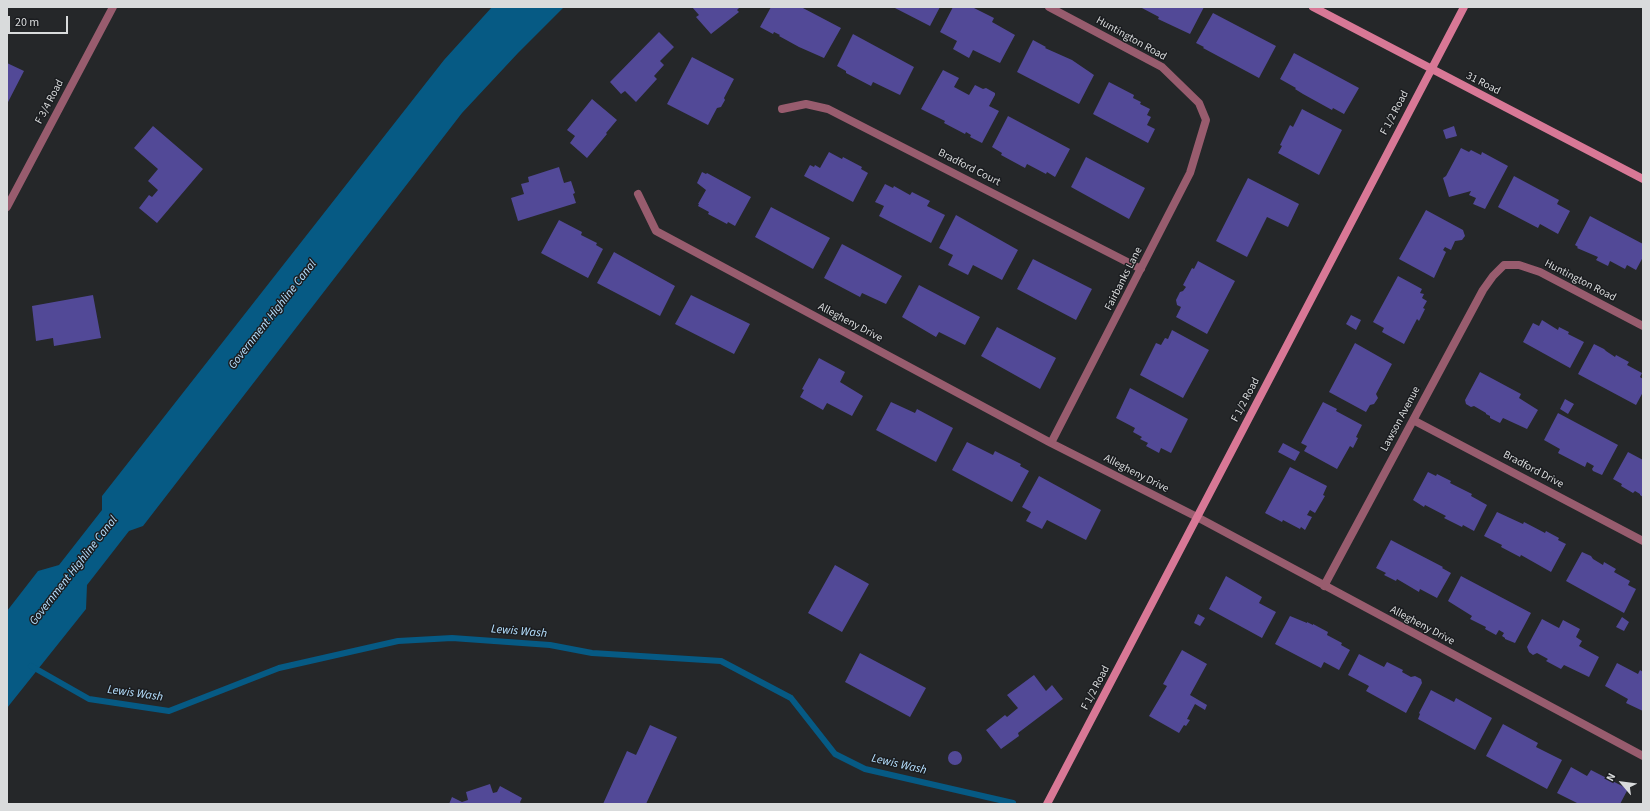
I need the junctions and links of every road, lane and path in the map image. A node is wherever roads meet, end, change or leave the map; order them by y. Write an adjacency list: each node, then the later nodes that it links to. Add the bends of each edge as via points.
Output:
1 (113, 7): 10 (street, F 3/4 Road)
2 (1049, 7): 7 (street, Huntington Road, via 1162,67 1199,103)
3 (1313, 7): 5 (street, 31 Road)
4 (1464, 7): 5 (street, F 1/2 Road)
5 (1431, 69): 8 (street, 31 Road); 16 (street, F 1/2 Road)
6 (782, 109): 12 (street, Bradford Court, via 806,104 828,109)
7 (1206, 120): 12 (street, Fairbanks Lane, via 1190,173)
8 (1643, 179)
9 (638, 194): 15 (street, Allegheny Drive, via 656,231)
10 (7, 207)
11 (1504, 265): 13 (street, Huntington Road, via 1519,265 1540,272); 14 (street, Lawson Avenue, via 1483,290)
12 (1141, 269): 15 (street, Fairbanks Lane)
13 (1643, 326)
14 (1413, 420): 17 (street, Bradford Drive); 18 (street, Lawson Avenue)
15 (1051, 443): 16 (street, Allegheny Drive)
16 (1197, 517): 18 (street, Allegheny Drive); 20 (street, F 1/2 Road)
17 (1643, 541)
18 (1324, 586): 19 (street, Allegheny Drive)
19 (1643, 756)
20 (1047, 804)

